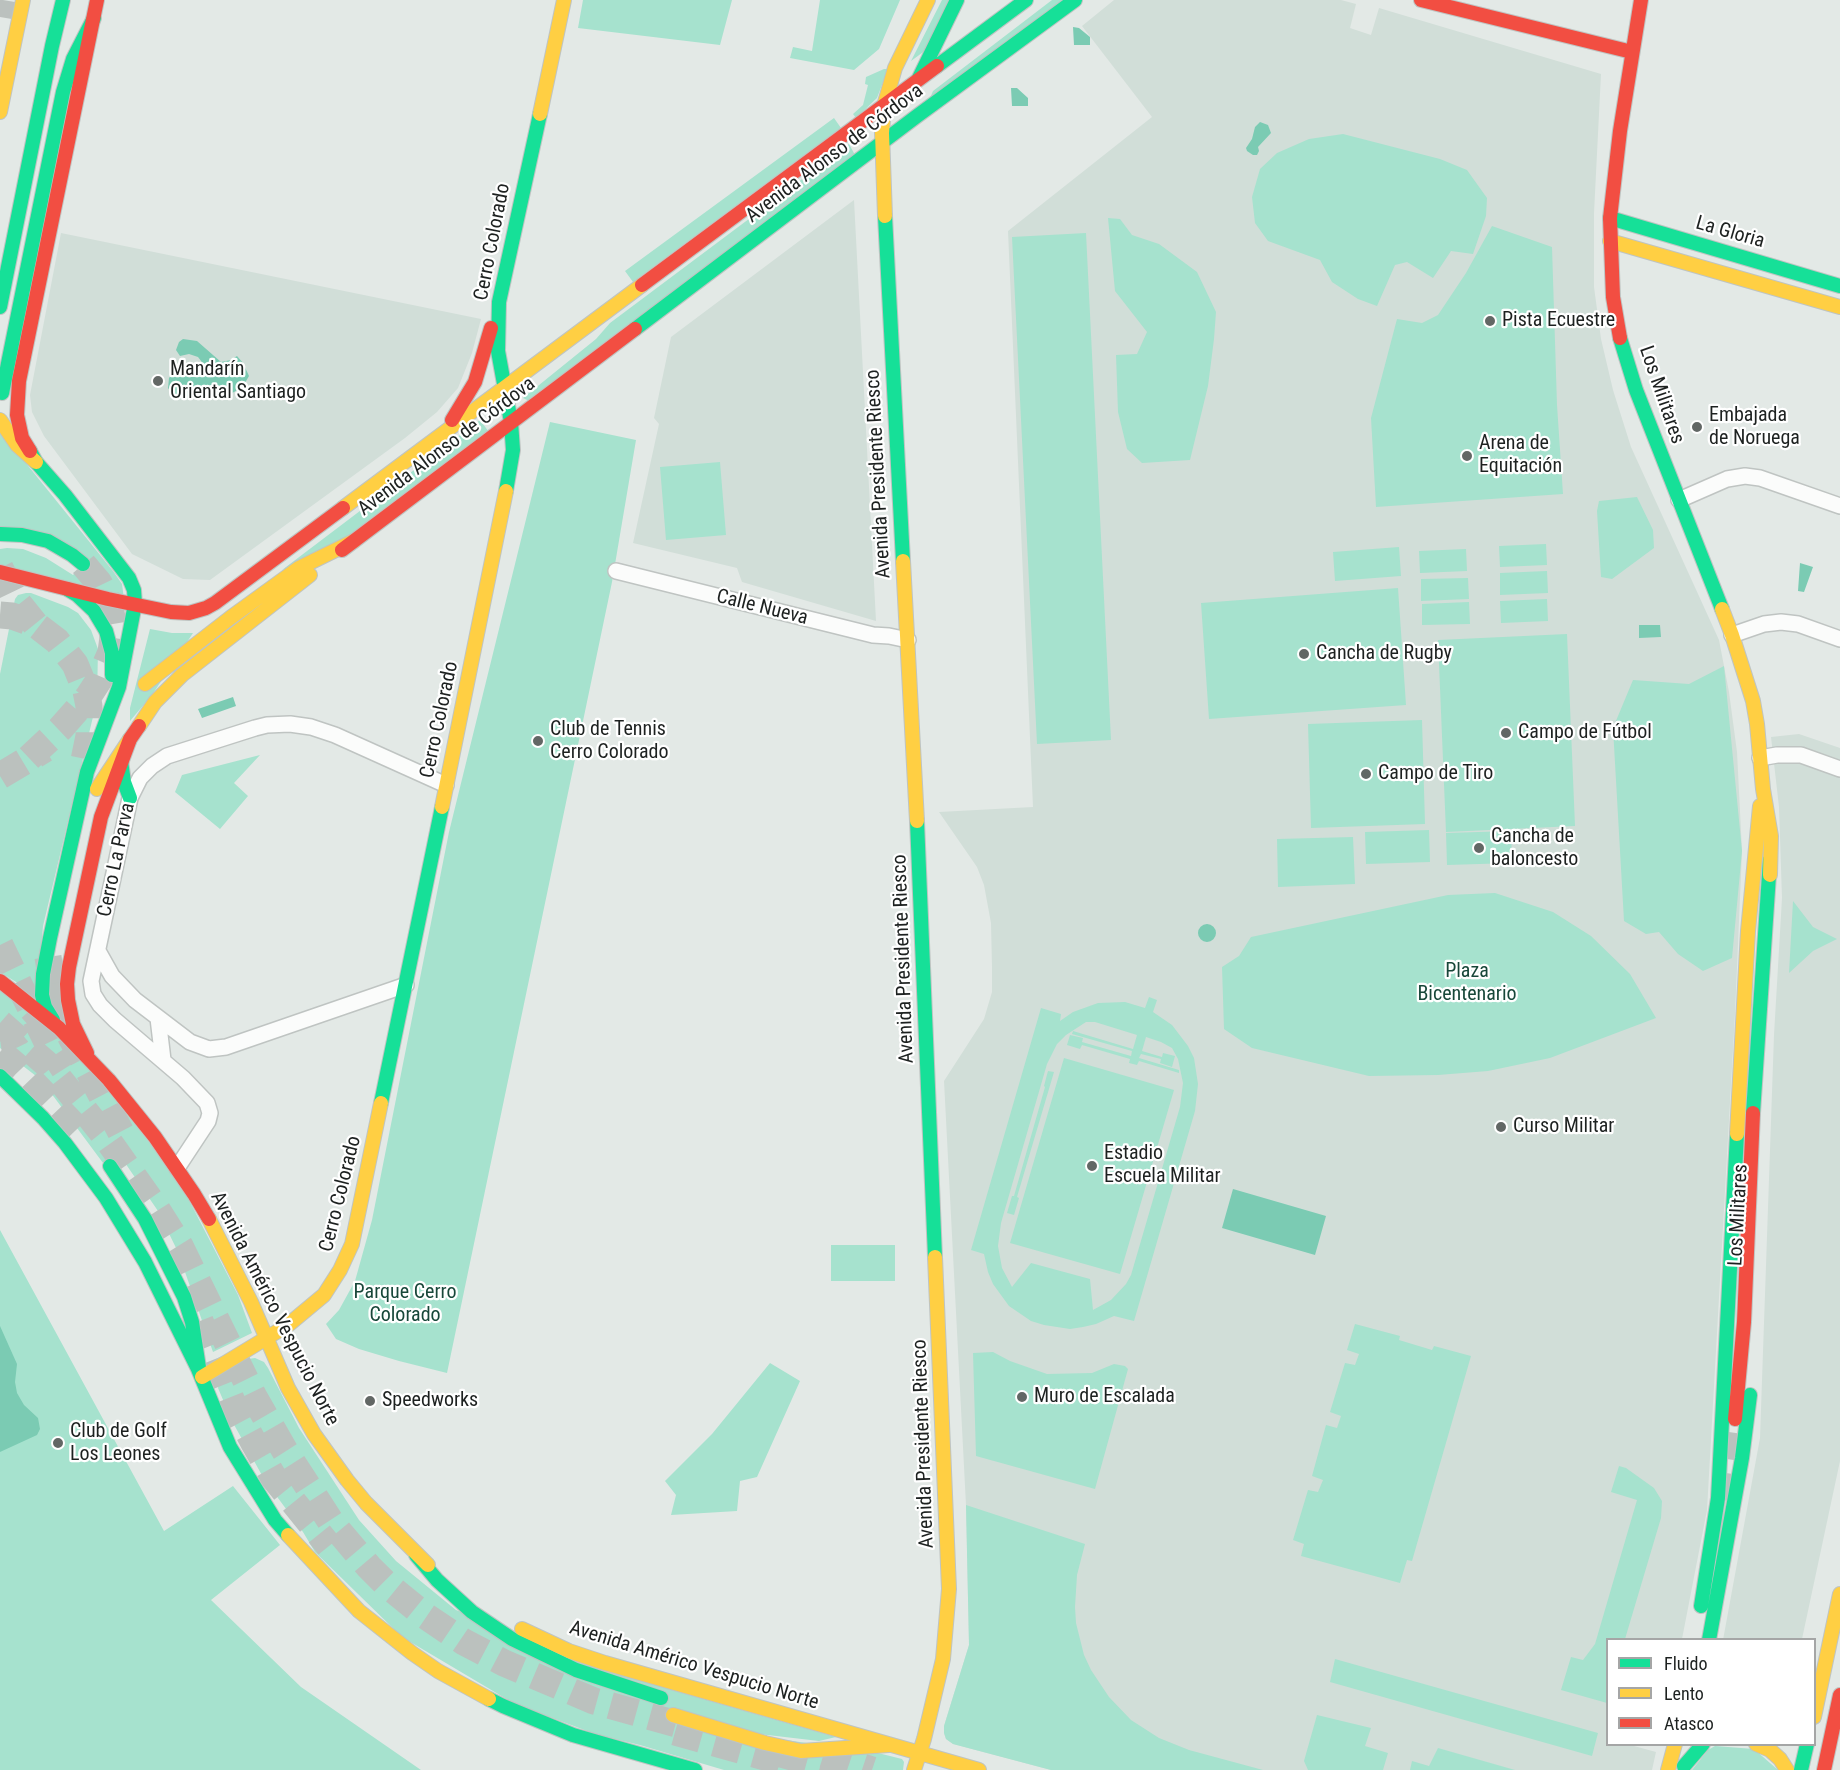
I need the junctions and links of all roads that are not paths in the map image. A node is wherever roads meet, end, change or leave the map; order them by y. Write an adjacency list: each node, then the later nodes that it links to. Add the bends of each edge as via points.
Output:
1 (23, 0): 19 (main road)
2 (49, 0): 24 (main road)
3 (63, 0): 30 (main road)
4 (84, 0): 15 (main road)
5 (97, 0): 13 (main road)
6 (564, 0): 29 (main road, Cerro Colorado)
7 (928, 0): 18 (main road, Avenida Presidente Riesco, via 896,68)
8 (957, 0): 14 (main road, via 956,8 964,24); 17 (main road)
9 (1026, 0): 14 (main road, Avenida Alonso de Córdova)
10 (1075, 0): 20 (main road, Avenida Alonso de Córdova)
11 (1421, 0): 16 (main road)
12 (1641, 0): 16 (main road, Los Militares)
13 (94, 18): 33 (main road, via 73,59 63,92); 37 (main road, via 17,392 19,426)
14 (986, 30): 17 (main road, Avenida Alonso de Córdova)
15 (75, 43)
16 (1632, 52): 21 (main road, Los Militares)
17 (917, 81): 18 (main road, Avenida Alonso de Córdova); 20 (main road)
18 (884, 106): 20 (main road, Avenida Presidente Riesco); 32 (main road, Avenida Alonso de Córdova)
19 (0, 112)
20 (883, 142): 35 (main road, Avenida Alonso de Córdova); 49 (main road, Avenida Presidente Riesco)
21 (1610, 218): 22 (main road, Los Militares); 23 (main road, La Gloria)
22 (1610, 241): 25 (main road, La Gloria); 38 (main road, Los Militares, via 1614,297 1625,355)
23 (1700, 245): 25 (main road); 26 (main road, La Gloria)
24 (0, 248)
25 (1694, 266): 28 (main road, La Gloria)
26 (1784, 269): 27 (main road, La Gloria); 28 (main road)
27 (1840, 286)
28 (1778, 289): 31 (main road, La Gloria)
29 (499, 302): 32 (main road, Cerro Colorado, via 498,351); 36 (main road, via 475,382)
30 (0, 307)
31 (1840, 307)
32 (505, 388): 35 (main road, Cerro Colorado); 36 (main road, Avenida Alonso de Córdova)
33 (2, 393)
34 (0, 420): 37 (main road)
35 (512, 422): 41 (main road, Avenida Alonso de Córdova); 57 (main road, Cerro Colorado, via 511,468)
36 (444, 432): 46 (main road, Avenida Alonso de Córdova, via 215,603 189,613)
37 (36, 462): 46 (main road, via 125,571 134,590)
38 (1679, 500): 39 (street, via 1727,479 1745,476); 47 (main road, Los Militares)
39 (1840, 506)
40 (0, 534): 42 (main road, via 48,541)
41 (354, 541): 50 (main road, via 293,573); 52 (main road, Avenida Alonso de Córdova, via 182,675 155,702)
42 (83, 564)
43 (616, 571): 49 (street, Calle Nueva, via 862,633)
44 (0, 572): 45 (main road, Avenida Alonso de Córdova)
45 (68, 588): 46 (main road, Avenida Alonso de Córdova); 56 (main road, via 94,611 106,631 112,653 110,687)
46 (135, 604): 51 (main road)
47 (1732, 635): 48 (street, via 1781,622); 53 (main road, Los Militares, via 1753,701)
48 (1840, 639)
49 (908, 640): 90 (main road, Avenida Presidente Riesco, via 949,1589 943,1659)
50 (145, 684)
51 (120, 687): 56 (main road); 58 (main road)
52 (130, 739): 54 (main road, Avenida Alonso de Córdova); 58 (main road)
53 (1760, 758): 55 (street, via 1801,755); 59 (main road, Los Militares)
54 (121, 759): 60 (main road); 69 (main road, Avenida Alonso de Córdova, via 100,825 67,984 74,1024)
55 (1840, 769)
56 (87, 772): 67 (main road, via 43,974 45,1007)
57 (446, 785): 60 (street, Cerro La Parva, via 335,735 300,724 280,724 167,756 146,772); 65 (main road, Cerro Colorado)
58 (97, 789): 63 (main road)
59 (1763, 789): 61 (main road, Los Militares, via 1771,836); 78 (main road, Los Militares, via 1747,943 1719,1498)
60 (130, 798): 62 (street, Cerro La Parva)
61 (1770, 860): 75 (main road); 79 (main road, Los Militares, via 1771,934 1749,1411)
62 (98, 951): 66 (street, via 123,988); 68 (street, Cerro La Parva, via 91,981 96,1000)
63 (58, 970)
64 (0, 981): 67 (main road, Avenida Américo Vespucio Norte)
65 (406, 985): 66 (street, via 220,1048 197,1046); 73 (main road, Cerro Colorado, via 362,1207 347,1256 324,1295 302,1316)
66 (158, 1018): 68 (street)
67 (60, 1028): 69 (main road, Avenida Américo Vespucio Norte)
68 (163, 1060): 72 (street, Cerro La Parva, via 207,1103 210,1113)
69 (94, 1064): 72 (main road, Avenida Américo Vespucio Norte)
70 (0, 1076): 74 (main road, via 65,1143 106,1198 145,1262)
71 (110, 1166): 74 (main road, via 145,1219 184,1297)
72 (177, 1168): 73 (main road, Avenida Américo Vespucio Norte, via 221,1241)
73 (267, 1338): 74 (main road, Cerro Colorado); 76 (main road, Avenida Américo Vespucio Norte, via 292,1395 329,1457)
74 (201, 1375): 93 (main road, via 230,1447 275,1520 337,1589 387,1634 438,1671 534,1720)
75 (1736, 1419)
76 (416, 1555): 81 (main road, via 472,1612 512,1639 576,1670); 84 (main road, Avenida Américo Vespucio Norte, via 501,1618 569,1651)
77 (1840, 1594): 82 (main road)
78 (1699, 1617)
79 (1709, 1638)
80 (1840, 1695): 91 (main road)
81 (661, 1698)
82 (1817, 1704)
83 (673, 1715): 84 (main road, via 801,1751)
84 (889, 1745): 90 (main road, Avenida Américo Vespucio Norte)
85 (1674, 1746): 96 (main road)
86 (1689, 1746): 92 (main road)
87 (1701, 1746): 92 (main road)
88 (1761, 1746): 97 (main road, via 1770,1750)
89 (1807, 1746): 98 (main road)
90 (920, 1754): 94 (main road, Avenida Presidente Riesco); 95 (main road, Avenida Américo Vespucio Norte)
91 (1827, 1765)
92 (1684, 1768)
93 (695, 1770)
94 (914, 1770)
95 (979, 1770)
96 (1668, 1770)
97 (1787, 1770)
98 (1801, 1770)

